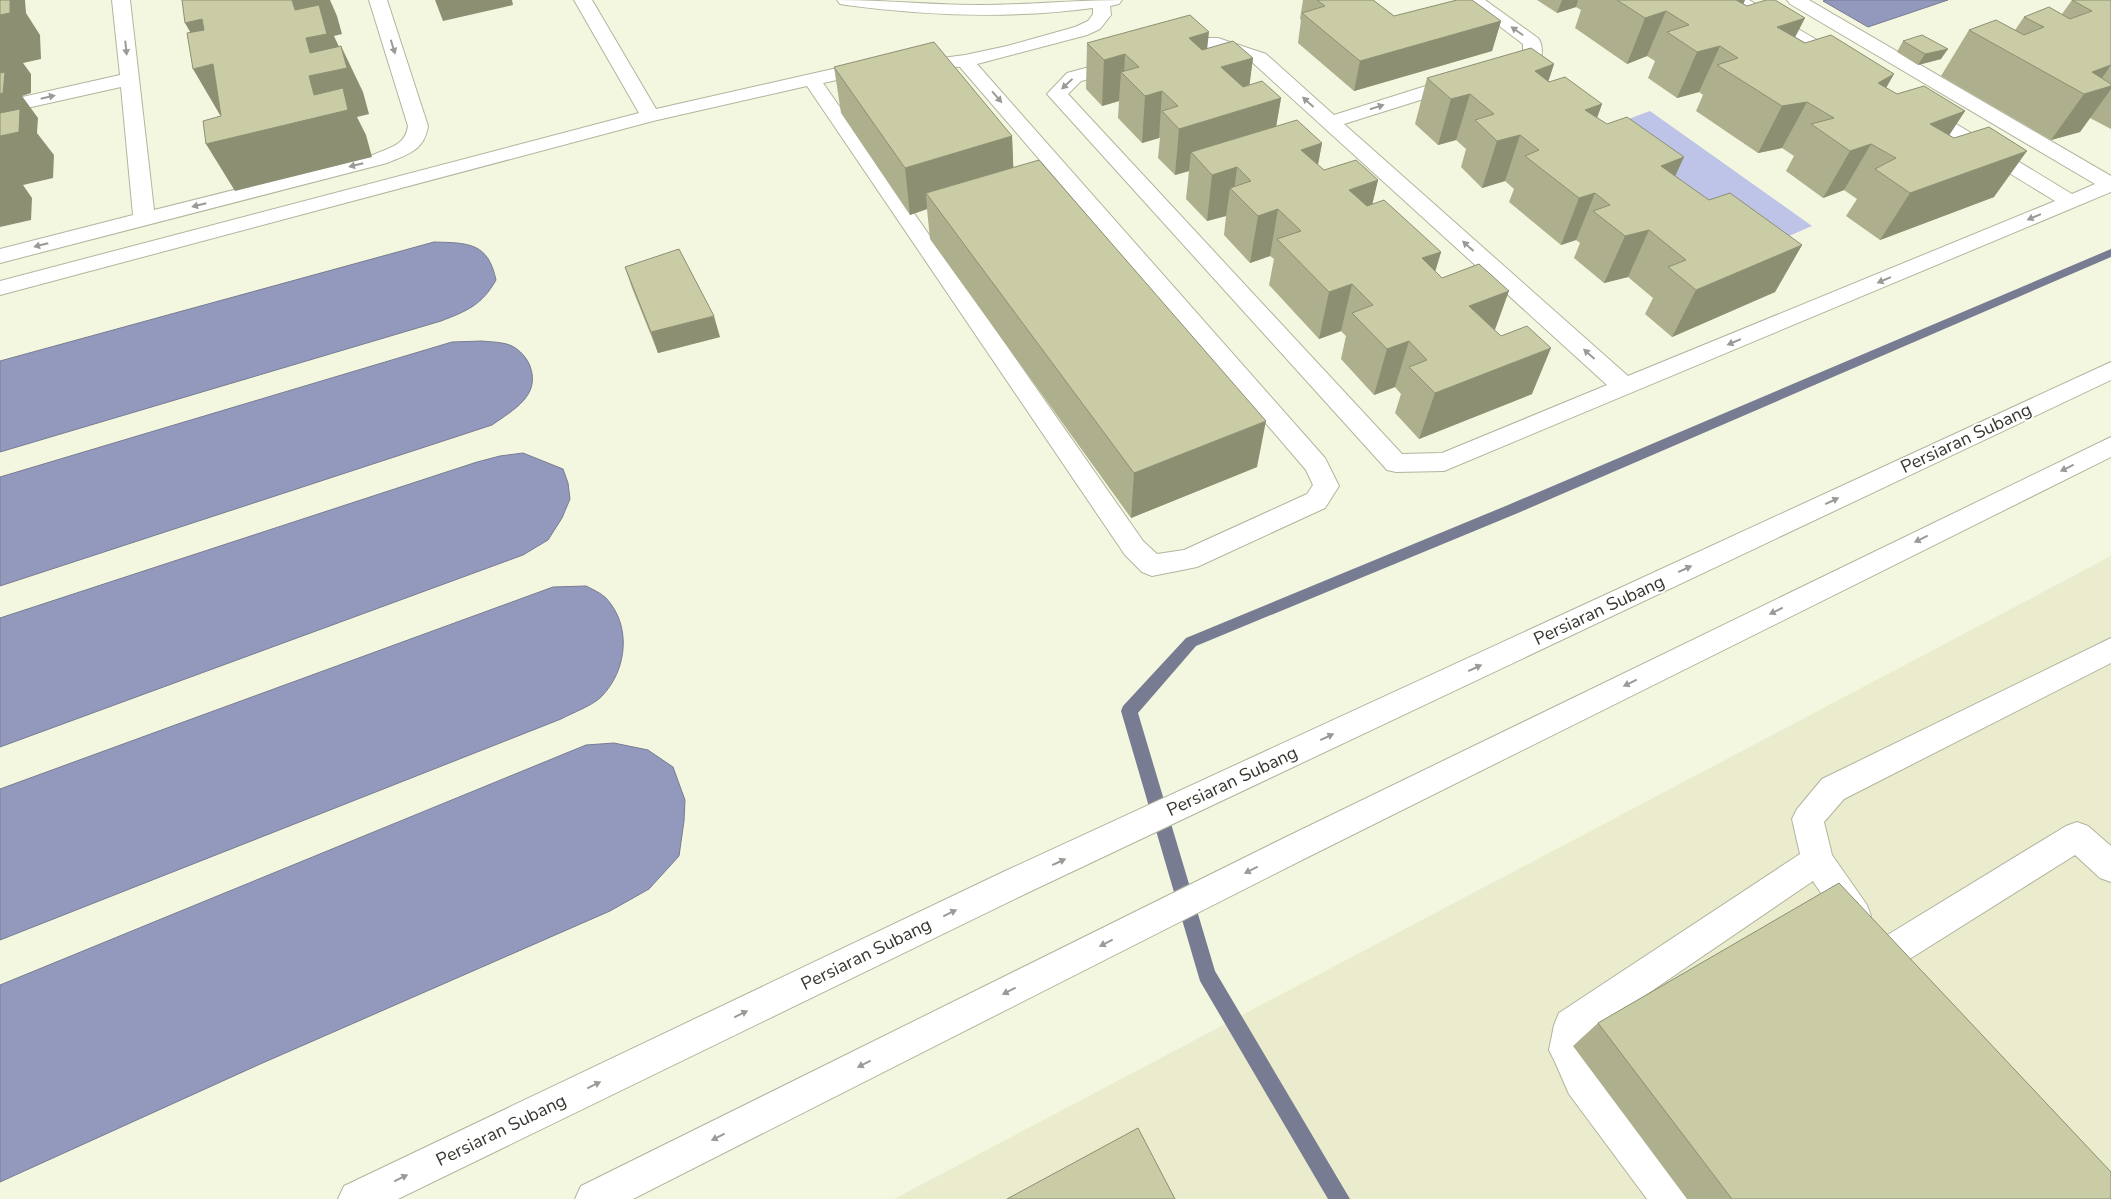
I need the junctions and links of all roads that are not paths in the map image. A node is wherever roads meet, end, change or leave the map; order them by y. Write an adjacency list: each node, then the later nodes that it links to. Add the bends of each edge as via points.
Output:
1 (121, 0): 13 (street, one-way to 13)
2 (378, 0): 21 (street, one-way to 21, via 418,126 416,138 409,146 380,159)
3 (583, 0): 17 (street)
4 (846, 0): 8 (street, via 985,12)
5 (1474, 0): 18 (street, one-way to 5, via 1532,58 1532,42)
6 (1737, 0): 12 (street)
7 (1796, 0): 19 (street)
8 (1107, 1): 9 (street, via 1102,16 1094,25 1081,31)
9 (965, 61): 10 (street); 14 (street, one-way to 14, via 1061,185 1316,465 1326,486 1316,501 1188,560 1152,565 1134,548 922,225)
10 (926, 64)
11 (896, 67): 14 (street, via 846,72)
12 (1854, 71)
13 (129, 79): 16 (street, one-way to 13); 21 (street)
14 (812, 80): 17 (street)
15 (1904, 101): 20 (street)
16 (0, 108)
17 (650, 116): 23 (street)
18 (1330, 122): 25 (street, one-way to 18); 25 (street, one-way to 25, via 1259,58 1218,43 1197,44 1074,77 1057,94 1396,463 1444,462)
19 (2111, 185): 20 (street)
20 (2071, 202): 25 (street, one-way to 25)
21 (144, 219): 22 (street, one-way to 22)
22 (0, 256)
23 (0, 288)
24 (2111, 370): 32 (street, Persiaran Subang, one-way to 24, via 1014,883)
25 (1625, 387)
26 (2111, 446): 33 (street, one-way to 33, via 1294,848)
27 (2111, 650): 28 (street, via 1833,789 1808,819)
28 (1817, 860): 30 (street); 34 (street, via 1571,1025 1567,1050 1582,1082)
29 (2111, 867): 30 (street, via 2076,836)
30 (1883, 957): 31 (street)
31 (1916, 994)
32 (357, 1199)
33 (594, 1199)
34 (1670, 1199)

